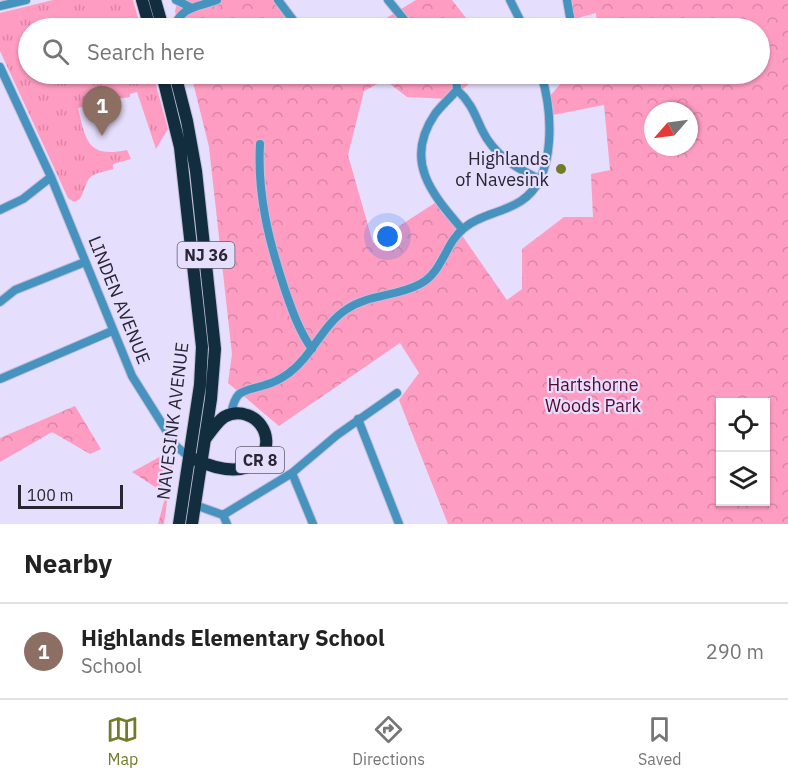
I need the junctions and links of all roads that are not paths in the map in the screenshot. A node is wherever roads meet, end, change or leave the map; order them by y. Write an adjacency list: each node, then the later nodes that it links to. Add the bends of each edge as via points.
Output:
1 (26, 0): 10 (street)
2 (142, 0): 12 (highway)
3 (155, 0): 13 (highway)
4 (176, 0): 11 (street)
5 (216, 0): 11 (street)
6 (278, 0): 15 (street)
7 (388, 0): 16 (street)
8 (510, 0): 17 (street)
9 (567, 0): 18 (street)
10 (0, 6)
11 (190, 7): 14 (street)
12 (147, 18)
13 (160, 18)
14 (178, 18)
15 (292, 18)
16 (403, 18)
17 (519, 18)
18 (570, 18)
19 (0, 67): 26 (street, LINDEN AVENUE)
20 (164, 84): 39 (highway, NAVESINK AVENUE / NJ 36, via 180,147 201,332 202,364)
21 (177, 84): 38 (highway, NAVESINK AVENUE / NJ 36, via 194,154 215,336)
22 (457, 84): 24 (street)
23 (544, 84): 27 (street, via 549,134 545,166)
24 (457, 90): 27 (street, via 473,108 496,151); 29 (street, via 429,124 422,160 424,179)
25 (260, 144): 33 (street, via 267,231 293,313)
26 (51, 177): 28 (street, via 23,199); 30 (street, LINDEN AVENUE)
27 (539, 179): 29 (street, via 521,201)
28 (0, 210)
29 (462, 229): 33 (street, via 439,266 424,281 348,308 333,320)
30 (86, 262): 31 (street, via 15,290); 32 (street, LINDEN AVENUE)
31 (0, 302)
32 (112, 331): 34 (street); 39 (street, LINDEN AVENUE, via 132,376 176,446)
33 (312, 349): 36 (street, via 287,374 238,394)
34 (0, 379)
35 (397, 393): 37 (street)
36 (231, 414): 38 (highway); 40 (highway, CR 8, via 246,415 262,424 267,436 265,453 245,468)
37 (358, 419): 41 (street); 47 (street)
38 (205, 439): 40 (highway, NJ 36)
39 (189, 457): 40 (highway); 44 (highway, NAVESINK AVENUE / NJ 36)
40 (201, 462): 42 (highway, NAVESINK AVENUE / NJ 36)
41 (292, 473): 43 (street); 46 (street)
42 (195, 505): 43 (street); 45 (highway, NAVESINK AVENUE / NJ 36)
43 (225, 520)
44 (179, 524)
45 (192, 524)
46 (313, 524)
47 (399, 524)

